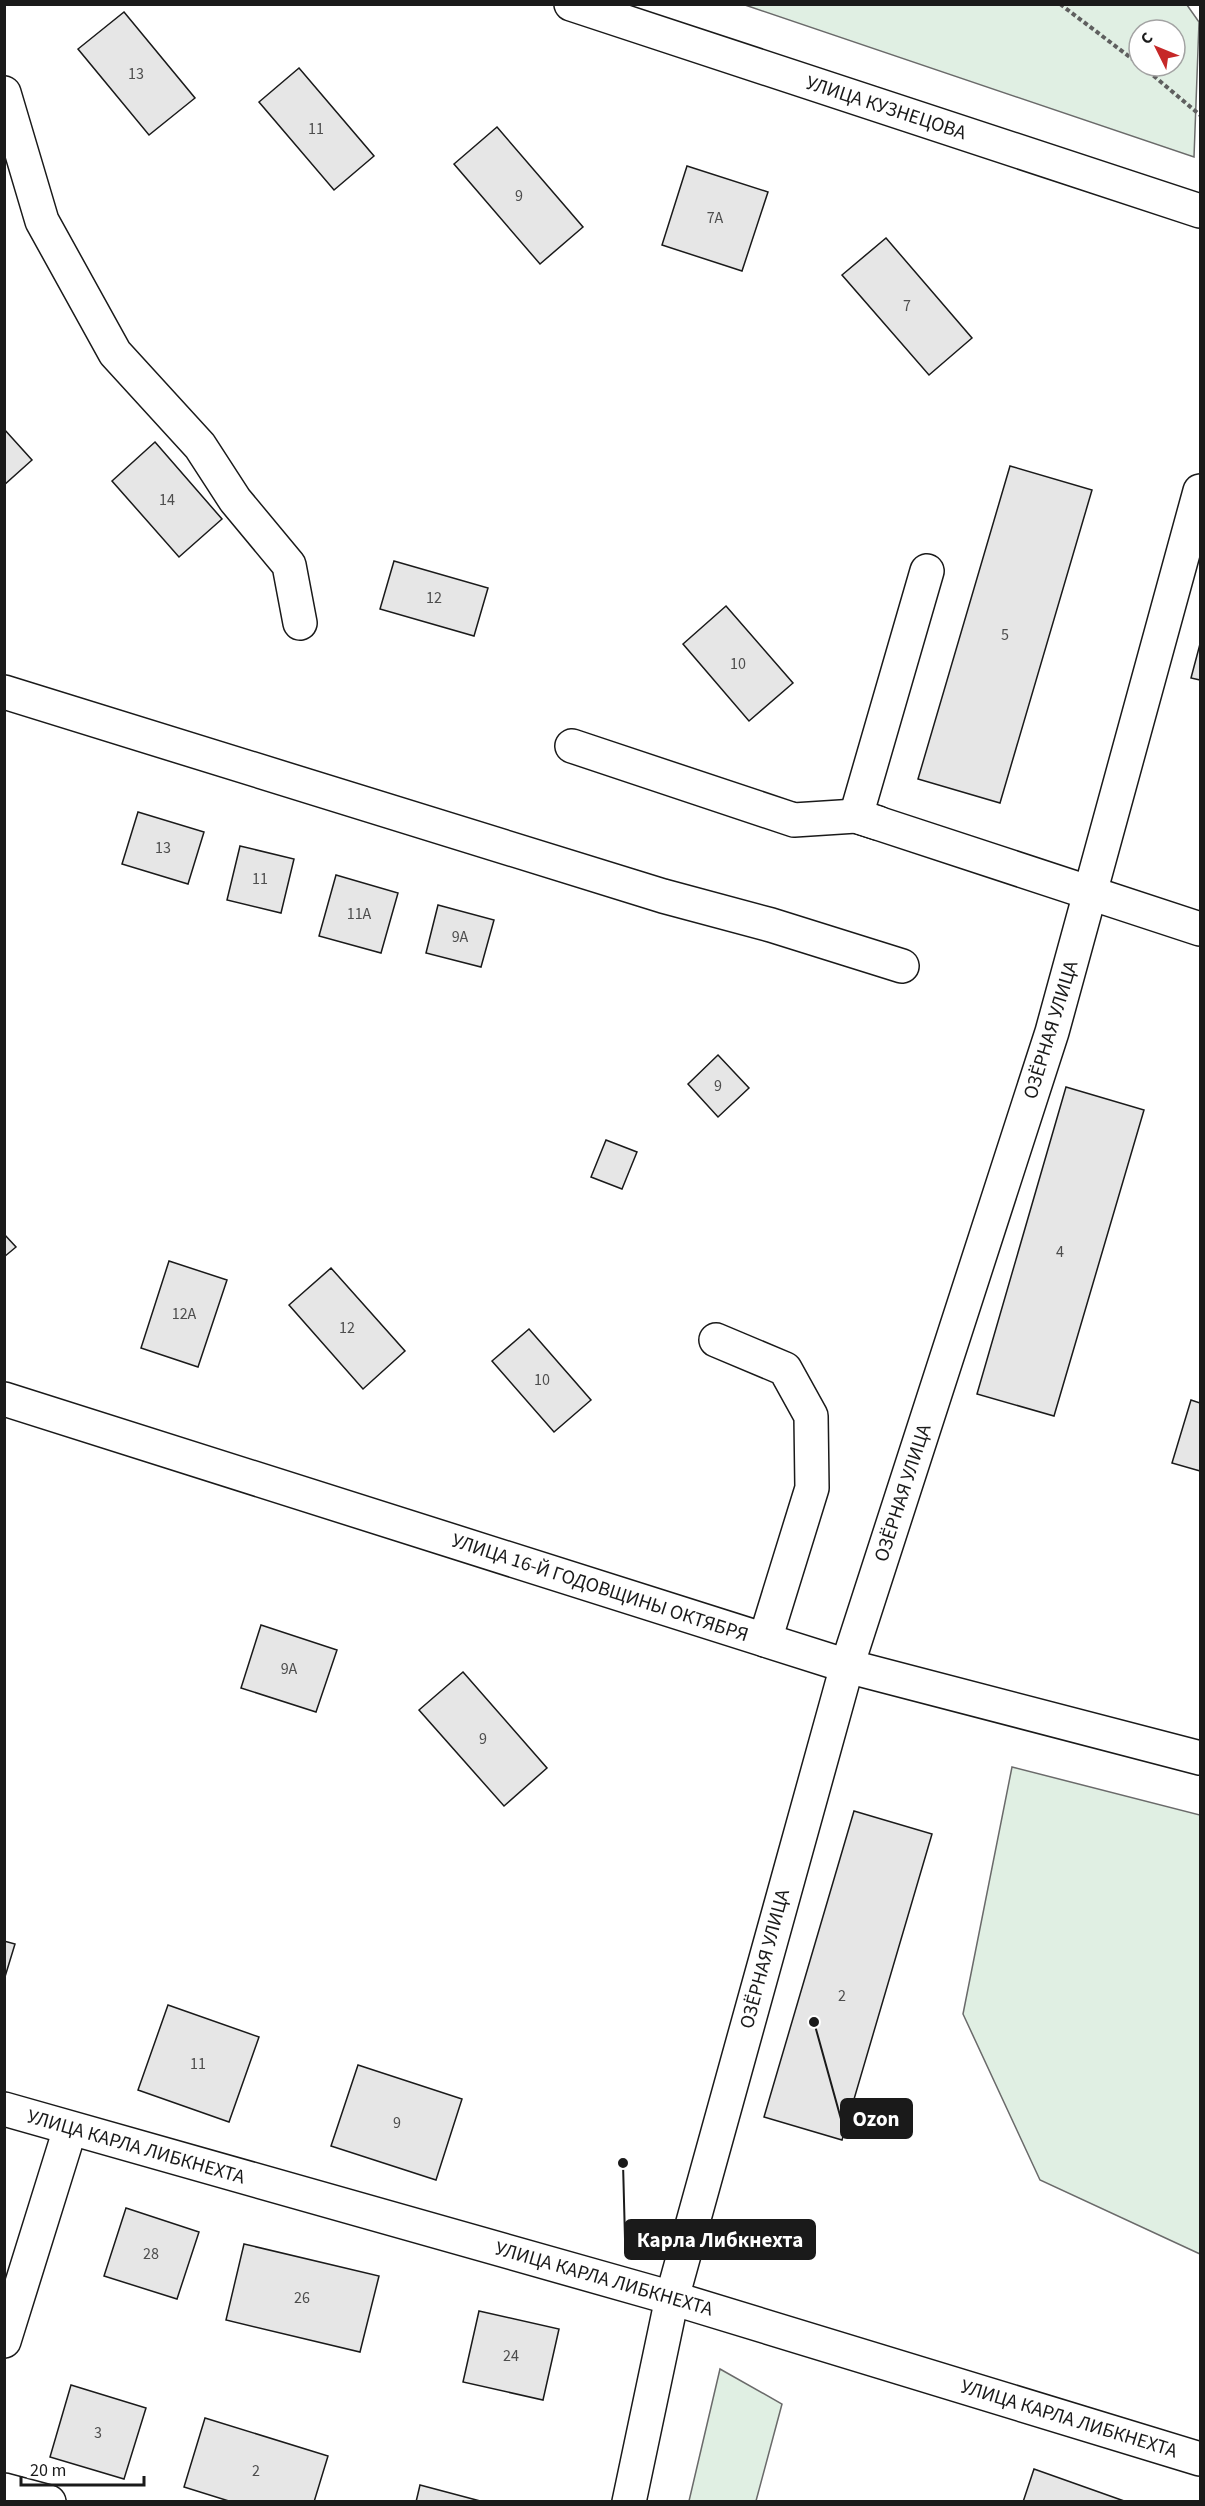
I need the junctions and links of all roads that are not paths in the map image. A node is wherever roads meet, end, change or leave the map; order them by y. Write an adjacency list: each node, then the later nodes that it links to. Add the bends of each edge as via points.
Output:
1 (571, 4): 3 (street, УЛИЦА КУЗНЕЦОВА)
2 (4, 93): 6 (street, via 42,221 115,353 200,446 235,500 289,565)
3 (1200, 211)
4 (1200, 491): 10 (street, ОЗЁРНАЯ УЛИЦА)
5 (927, 571): 9 (street)
6 (300, 622)
7 (4, 691): 12 (street, via 663,896)
8 (572, 746): 9 (street, via 794,820)
9 (856, 816): 10 (street)
10 (1090, 892): 11 (street); 16 (street, ОЗЁРНАЯ УЛИЦА, via 1052,1032)
11 (1200, 929)
12 (902, 966)
13 (716, 1340): 15 (street, via 785,1369 811,1416 812,1488)
14 (4, 1399): 15 (street, УЛИЦА 16-Й ГОДОВЩИНЫ ОКТЯБРЯ)
15 (765, 1640): 16 (street, УЛИЦА 16-Й ГОДОВЩИНЫ ОКТЯБРЯ)
16 (847, 1666): 17 (street, УЛИЦА 16-Й ГОДОВЩИНЫ ОКТЯБРЯ); 20 (street, ОЗЁРНАЯ УЛИЦА)
17 (1200, 1758)
18 (4, 2109): 19 (street, УЛИЦА КАРЛА ЛИБКНЕХТА)
19 (70, 2129): 20 (street, УЛИЦА КАРЛА ЛИБКНЕХТА); 21 (street)
20 (672, 2298): 22 (street, УЛИЦА КАРЛА ЛИБКНЕХТА); 25 (street, ОЗЁРНАЯ УЛИЦА)
21 (4, 2341)
22 (1200, 2459)
23 (4, 2490): 24 (street)
24 (50, 2502)
25 (630, 2502)

